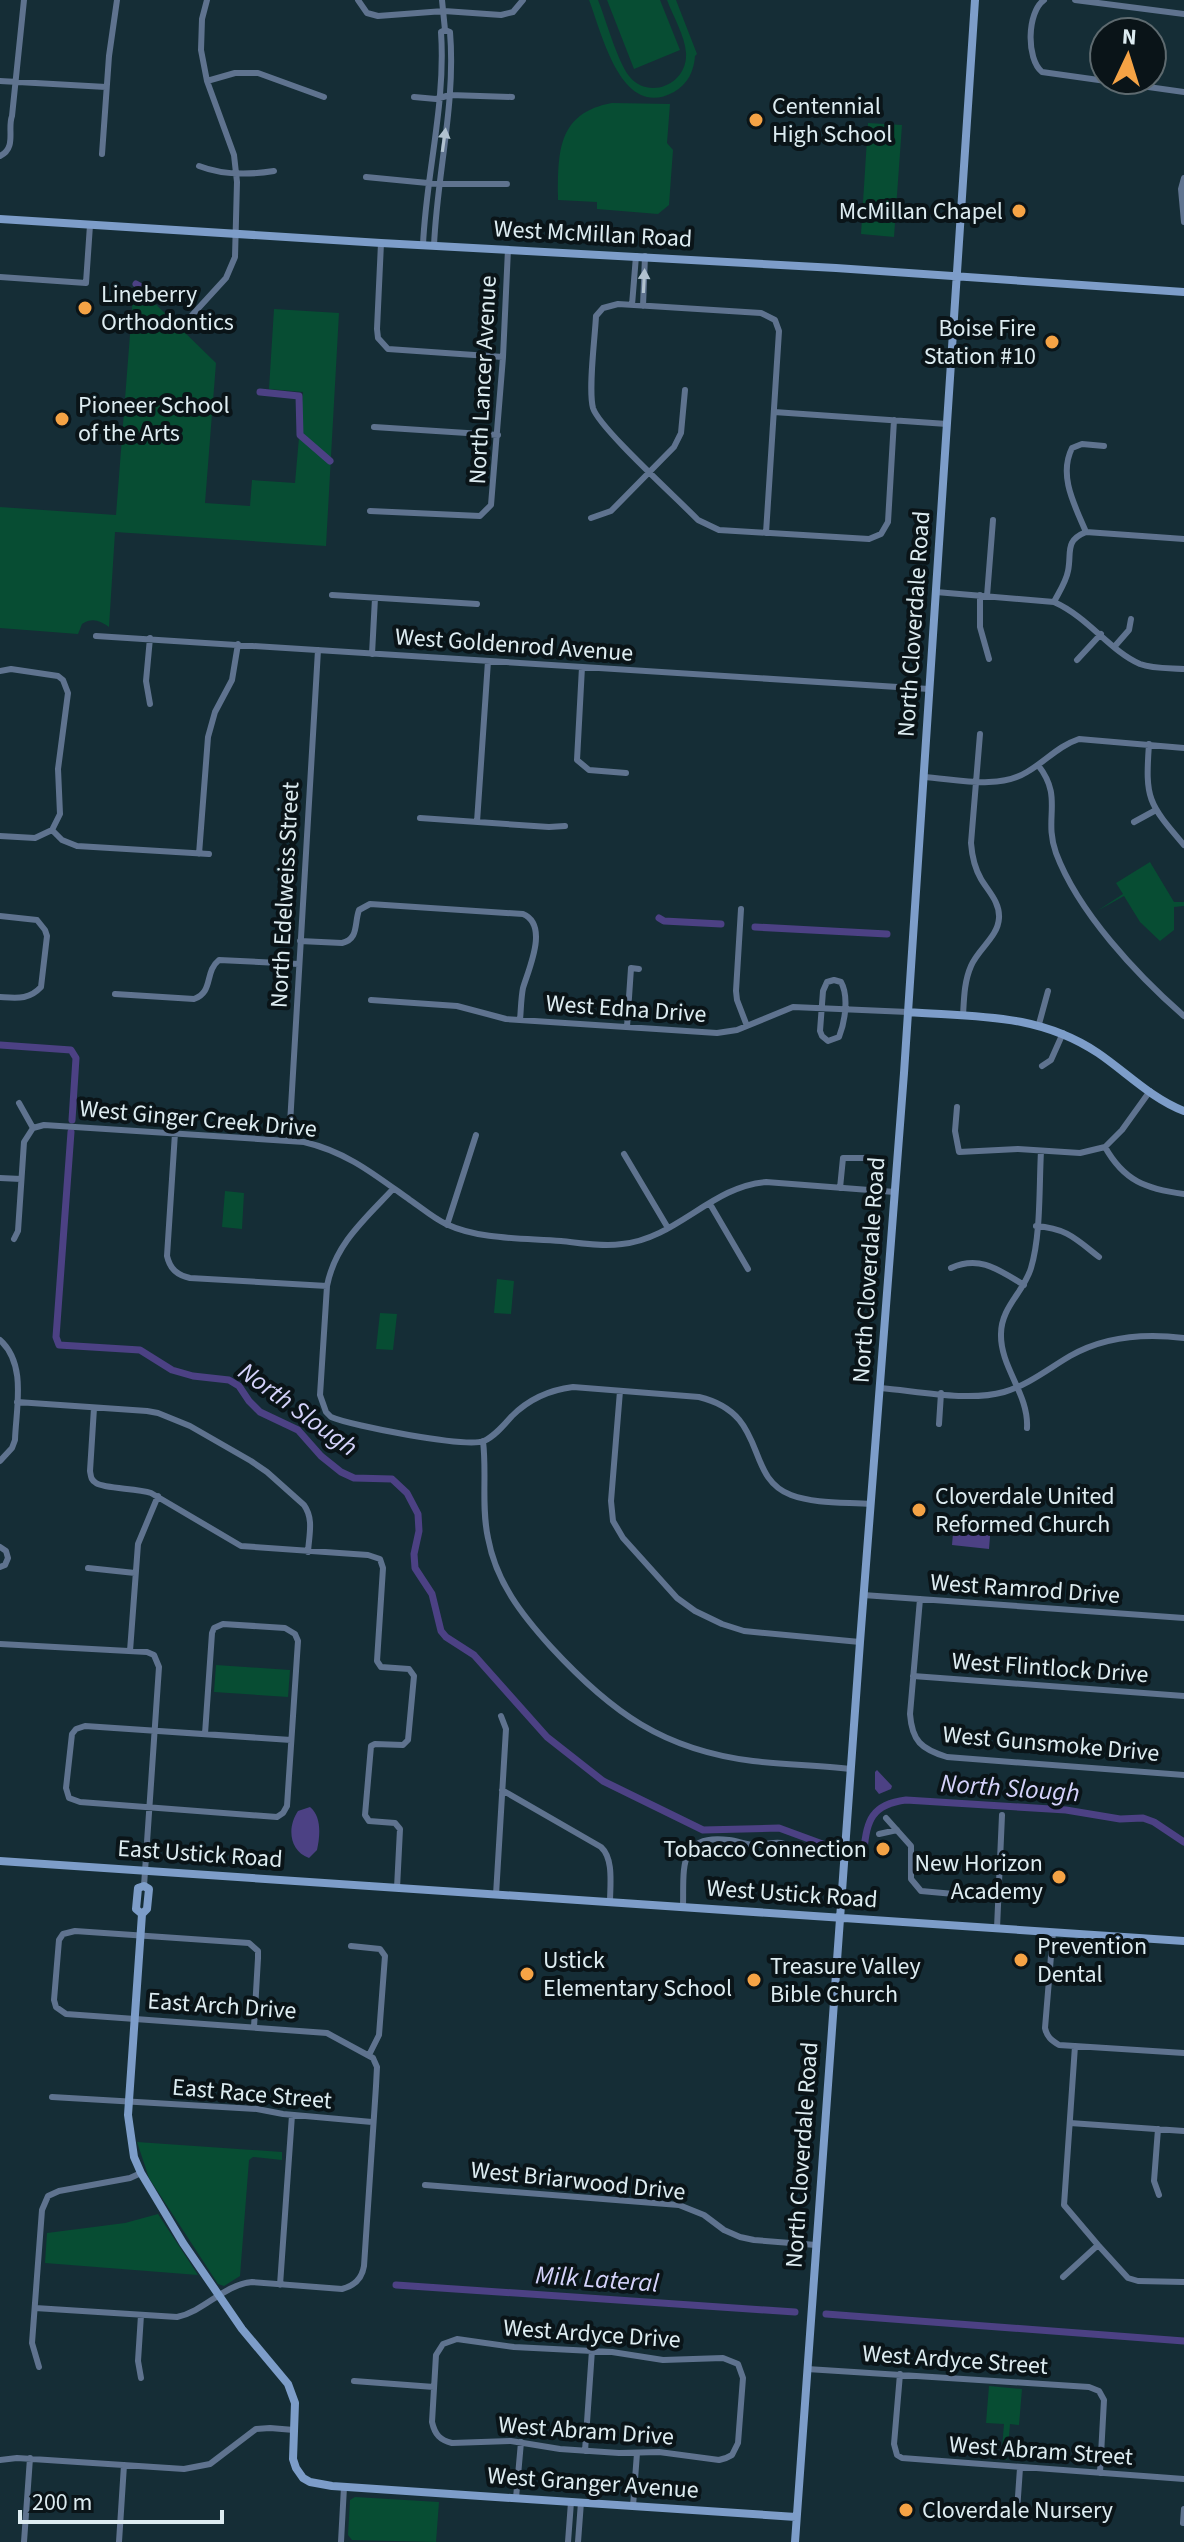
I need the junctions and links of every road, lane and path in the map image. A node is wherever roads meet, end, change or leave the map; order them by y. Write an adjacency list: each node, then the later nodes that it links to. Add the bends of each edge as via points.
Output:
1 (24, 0): 14 (street)
2 (117, 0): 16 (street)
3 (207, 0): 15 (street, via 201,50)
4 (358, 0): 10 (street, via 367,13 378,16)
5 (442, 0): 10 (street)
6 (975, 0): 44 (main road, North Cloverdale Road)
7 (1075, 0): 11 (street)
8 (522, 2): 10 (street, via 501,15)
9 (1042, 2): 17 (street, via 1034,10 1031,54 1042,72)
10 (444, 11): 12 (street)
11 (1184, 14)
12 (445, 30): 18 (street, via 451,45); 22 (street)
13 (0, 81): 14 (street)
14 (15, 81): 16 (street); 24 (street)
15 (207, 81): 19 (street, via 258,73); 29 (street, via 232,148)
16 (106, 87): 25 (street)
17 (1184, 92)
18 (450, 95): 21 (street); 22 (street); 33 (street, one-way to 18)
19 (324, 97)
20 (414, 97): 22 (street)
21 (512, 97)
22 (441, 98): 32 (street)
23 (0, 124): 24 (street)
24 (8, 124): 26 (street, via 8,150)
25 (102, 154)
26 (0, 156)
27 (199, 166): 29 (street)
28 (274, 171): 29 (street)
29 (235, 173): 38 (street)
30 (366, 177): 32 (street)
31 (1184, 178): 36 (street)
32 (429, 183): 33 (street); 40 (street)
33 (438, 184): 34 (street); 41 (street)
34 (507, 184)
35 (0, 219): 37 (main road, West McMillan Road)
36 (1184, 222)
37 (90, 225): 38 (main road, West McMillan Road); 45 (street, via 86,283)
38 (235, 234): 39 (main road, West McMillan Road); 49 (street, via 230,272)
39 (381, 243): 40 (main road, West McMillan Road); 50 (street, via 377,329 382,344 388,349)
40 (423, 245): 41 (main road, West McMillan Road)
41 (434, 246): 42 (main road, West McMillan Road)
42 (508, 249): 43 (main road, West McMillan Road); 50 (street, North Lancer Avenue)
43 (640, 256): 44 (main road, West McMillan Road); 47 (street); 48 (street, one-way to 43)
44 (957, 276): 46 (main road, West McMillan Road); 54 (main road, North Cloverdale Road)
45 (0, 277)
46 (1184, 292)
47 (632, 305): 48 (street); 58 (street, via 603,308 596,316 592,396 594,412)
48 (643, 306): 52 (street, via 761,313 775,320 779,331)
49 (183, 325)
50 (503, 357): 56 (street, North Lancer Avenue)
51 (685, 390): 58 (street, via 678,440)
52 (774, 412): 53 (street); 63 (street)
53 (894, 420): 54 (street); 63 (street, via 888,522 881,534 869,539)
54 (947, 424): 65 (main road, North Cloverdale Road)
55 (374, 427): 56 (street)
56 (498, 435): 59 (street, North Lancer Avenue, via 494,498 487,512 480,516)
57 (1104, 446): 62 (street, via 1082,444 1067,457 1070,493)
58 (649, 471): 60 (street, via 611,511); 63 (street, via 704,525)
59 (370, 511)
60 (591, 518)
61 (993, 520): 67 (street)
62 (1086, 532): 64 (street); 69 (street, via 1075,536 1068,573)
63 (766, 533)
64 (1184, 539)
65 (936, 592): 67 (street); 85 (main road, North Cloverdale Road)
66 (332, 595): 68 (street)
67 (984, 596): 69 (street); 79 (street, via 980,627)
68 (375, 598): 70 (street); 78 (street)
69 (1054, 602): 72 (street, via 1072,609)
70 (477, 604)
71 (1131, 619): 76 (street)
72 (1101, 634): 76 (street); 80 (street)
73 (96, 636): 74 (street, West Goldenrod Avenue)
74 (150, 638): 75 (street, West Goldenrod Avenue); 86 (street)
75 (238, 644): 77 (street, West Goldenrod Avenue); 102 (street, via 232,680 208,737)
76 (1115, 646): 83 (street, via 1140,664)
77 (318, 650): 78 (street, West Goldenrod Avenue); 106 (street, North Edelweiss Street)
78 (372, 654): 81 (street, West Goldenrod Avenue)
79 (989, 659)
80 (1077, 660)
81 (488, 661): 82 (street, West Goldenrod Avenue); 96 (street)
82 (582, 667): 85 (street, West Goldenrod Avenue); 91 (street, via 576,753 580,765)
83 (1184, 669)
84 (0, 671): 99 (street, via 50,673 63,680 68,693 58,769 60,814)
85 (929, 689): 92 (main road, North Cloverdale Road)
86 (150, 704)
87 (980, 734): 93 (street)
88 (1149, 744): 89 (street); 90 (street, via 1079,739); 94 (street, via 1148,788)
89 (1184, 748)
90 (1038, 765): 93 (street, via 1011,780); 117 (street, via 1053,795 1055,850 1077,892 1132,966)
91 (626, 773)
92 (923, 777): 93 (street); 115 (main road, North Cloverdale Road)
93 (977, 781): 116 (street, via 972,856 995,900 999,920 971,966)
94 (1156, 810): 97 (street); 101 (street)
95 (420, 818): 96 (street)
96 (477, 822): 98 (street)
97 (1134, 822)
98 (565, 826)
99 (52, 830): 100 (street, via 35,838); 102 (street, via 77,846)
100 (0, 836)
101 (1184, 845)
102 (199, 854): 103 (street)
103 (209, 854)
104 (741, 909): 120 (street, via 736,991)
105 (0, 916): 111 (street, via 30,918 47,936 44,979 36,993)
106 (300, 941): 107 (street, North Edelweiss Street); 118 (street, via 348,942 359,910 370,904 532,917 534,956 522,991)
107 (299, 964): 110 (street, via 219,960 211,968 207,990 194,999); 131 (street, North Edelweiss Street)
108 (639, 969): 121 (street, via 631,968)
109 (1048, 991): 119 (street)
110 (115, 994)
111 (0, 997)
112 (371, 1000): 118 (street, West Edna Drive, via 457,1006)
113 (822, 1007): 114 (street, West Edna Drive); 114 (street, via 824,986 839,980); 114 (street, via 821,1033 828,1041 841,1034); 120 (street, West Edna Drive, via 793,1007)
114 (844, 1009): 115 (street, West Edna Drive)
115 (908, 1012): 116 (main road); 140 (main road, North Cloverdale Road)
116 (963, 1016): 119 (main road)
117 (1184, 1016)
118 (520, 1020): 121 (street, West Edna Drive)
119 (1039, 1024): 122 (main road)
120 (747, 1026): 121 (street, West Edna Drive, via 717,1033)
121 (627, 1027)
122 (1063, 1033): 123 (street, via 1051,1060); 124 (main road)
123 (1042, 1066)
124 (1150, 1091): 127 (main road); 132 (street)
125 (19, 1103): 128 (street)
126 (957, 1107): 133 (street, via 959,1152)
127 (1184, 1111)
128 (33, 1128): 129 (street, West Ginger Creek Drive); 137 (street, via 24,1142)
129 (175, 1133): 131 (street, West Ginger Creek Drive); 151 (street, via 167,1256 174,1271 190,1278)
130 (476, 1135): 143 (street)
131 (289, 1141): 139 (street, West Ginger Creek Drive, via 328,1148)
132 (1105, 1147): 133 (street, via 1080,1153); 141 (street, via 1128,1177)
133 (1041, 1151): 144 (street)
134 (624, 1154): 145 (street)
135 (865, 1158): 138 (street, via 843,1158)
136 (0, 1178): 137 (street)
137 (21, 1179): 146 (street)
138 (840, 1188): 140 (street, West Ginger Creek Drive); 142 (street, West Ginger Creek Drive, via 748,1183)
139 (393, 1189): 143 (street, West Ginger Creek Drive); 151 (street, via 338,1251)
140 (895, 1192): 155 (main road, North Cloverdale Road)
141 (1184, 1194)
142 (710, 1204): 145 (street, West Ginger Creek Drive); 149 (street)
143 (447, 1225): 145 (street, West Ginger Creek Drive, via 485,1235 614,1245 635,1243)
144 (1036, 1226): 147 (street, via 1066,1231); 150 (street)
145 (668, 1228)
146 (14, 1239)
147 (1099, 1257)
148 (951, 1268): 150 (street, via 965,1262 983,1264)
149 (748, 1269)
150 (1024, 1285): 154 (street, via 1001,1327 1003,1351)
151 (327, 1286): 162 (street, via 320,1395 326,1412 339,1420 460,1443)
152 (1184, 1338): 154 (street, via 1141,1335 1102,1342)
153 (0, 1340): 158 (street, via 10,1352 18,1379)
154 (1018, 1387): 157 (street, via 984,1395); 161 (street)
155 (880, 1388): 157 (street); 165 (main road, North Cloverdale Road)
156 (620, 1391): 162 (street, via 573,1387 541,1395); 165 (street, via 717,1402 742,1422 776,1487 806,1499); 174 (street, via 613,1521 677,1598 744,1631)
157 (941, 1393): 160 (street)
158 (17, 1402): 159 (street); 163 (street, via 12,1448)
159 (94, 1408): 164 (street, via 92,1479); 167 (street, via 158,1413 260,1467 309,1512)
160 (939, 1424)
161 (1027, 1428)
162 (483, 1441): 183 (street, via 485,1516 496,1570 533,1628 581,1679 641,1726 713,1754)
163 (0, 1461)
164 (158, 1496): 167 (street, via 241,1546); 170 (street, via 138,1544)
165 (871, 1504): 171 (main road, North Cloverdale Road)
166 (0, 1547): 168 (street, via 8,1558)
167 (308, 1552): 195 (street, via 380,1559 377,1661 381,1667 409,1669 414,1676 408,1740 403,1745 371,1746 365,1815 369,1821 395,1823 400,1829)
168 (0, 1567)
169 (88, 1568): 170 (street)
170 (135, 1573): 176 (street)
171 (863, 1595): 172 (street, West Ramrod Drive); 174 (main road, North Cloverdale Road)
172 (920, 1599): 173 (street, West Ramrod Drive); 177 (street)
173 (1184, 1618)
174 (860, 1642): 183 (main road, North Cloverdale Road)
175 (0, 1644): 176 (street)
176 (130, 1651): 180 (street, via 154,1655 159,1667)
177 (913, 1676): 178 (street, West Flintlock Drive); 184 (street, West Gunsmoke Drive, via 911,1729 930,1752)
178 (1184, 1696)
179 (501, 1716): 185 (street, via 506,1729)
180 (155, 1731): 181 (street); 186 (street); 186 (street, via 76,1729 66,1788 69,1798 80,1802)
181 (205, 1734): 182 (street); 182 (street, via 214,1628 285,1628 298,1641)
182 (291, 1740): 186 (street, via 287,1806 277,1817)
183 (850, 1769): 200 (main road, North Cloverdale Road)
184 (1184, 1775)
185 (502, 1790): 196 (street); 198 (street, via 607,1853)
186 (150, 1807): 193 (street)
187 (1002, 1815): 197 (street)
188 (886, 1818): 189 (street)
189 (897, 1830): 190 (street); 197 (street, via 911,1846 911,1879 921,1891)
190 (879, 1834)
191 (796, 1850): 199 (street, via 773,1841 698,1842 686,1856)
192 (0, 1861): 193 (main road, East Ustick Road)
193 (146, 1870): 194 (street); 195 (main road, East Ustick Road)
194 (144, 1886): 203 (main road, via 138,1888 136,1909 142,1914)
195 (397, 1888): 196 (main road, West Ustick Road)
196 (496, 1895): 198 (main road, West Ustick Road)
197 (998, 1898): 201 (street)
198 (610, 1903): 199 (main road, West Ustick Road)
199 (683, 1907): 200 (main road, West Ustick Road)
200 (840, 1918): 201 (main road, West Ustick Road); 221 (main road, North Cloverdale Road)
201 (997, 1928): 202 (main road, West Ustick Road)
202 (1053, 1932): 204 (main road, West Ustick Road); 208 (street, via 1046,2035 1059,2045)
203 (141, 1935): 206 (main road); 206 (street, East Arch Drive, via 75,1931 63,1934 57,1946 54,1992 59,2009 66,2014); 207 (street, via 254,1946)
204 (1184, 1941)
205 (351, 1946): 210 (street, via 384,1953 379,2035)
206 (135, 2019): 207 (street, East Arch Drive); 212 (main road)
207 (254, 2027): 210 (street, East Arch Drive, via 327,2033)
208 (1075, 2046): 209 (street); 215 (street)
209 (1184, 2053)
210 (369, 2055): 214 (street, East Arch Drive, via 376,2062)
211 (52, 2097): 212 (street, East Race Street)
212 (129, 2102): 213 (street, East Race Street); 218 (main road, via 129,2130)
213 (292, 2115): 214 (street, East Race Street); 225 (street)
214 (372, 2122): 225 (street, via 360,2278 342,2289)
215 (1070, 2123): 216 (street); 222 (street, via 1064,2205)
216 (1158, 2129): 217 (street); 220 (street, via 1154,2181)
217 (1184, 2131)
218 (141, 2173): 226 (main road); 227 (street, via 48,2196 42,2210)
219 (425, 2185): 221 (street, West Briarwood Drive, via 679,2205 740,2237)
220 (1159, 2195)
221 (816, 2245): 231 (main road, North Cloverdale Road)
222 (1098, 2245): 223 (street); 224 (street, via 1128,2278)
223 (1063, 2277)
224 (1184, 2282)
225 (280, 2285): 226 (street, via 252,2282)
226 (219, 2295): 228 (street, via 190,2315); 236 (main road, via 288,2384 295,2403)
227 (35, 2308): 228 (street); 230 (street, via 32,2343)
228 (141, 2315): 233 (street)
229 (592, 2350): 235 (street, West Ardyce Drive, via 457,2339 443,2344 436,2355); 238 (street); 240 (street, West Ardyce Drive, via 675,2361 723,2358 738,2364 743,2378 738,2443)
230 (39, 2367)
231 (807, 2369): 232 (street, West Ardyce Street); 253 (main road, North Cloverdale Road)
232 (900, 2374): 244 (street, West Abram Street, via 897,2455); 245 (street, West Ardyce Street, via 1099,2391 1104,2400)
233 (141, 2378)
234 (354, 2381): 235 (street)
235 (434, 2387): 237 (street, West Abram Drive, via 432,2422 438,2437 452,2443)
236 (294, 2430): 243 (street, via 256,2429 210,2464 197,2467); 247 (main road, West Granger Avenue, via 293,2459 303,2478)
237 (521, 2442): 238 (street, West Abram Drive); 248 (street)
238 (585, 2451): 239 (street, West Abram Drive)
239 (637, 2453): 240 (street, West Abram Drive, via 719,2460); 250 (street)
240 (732, 2455)
241 (30, 2458): 242 (street); 243 (street); 255 (street)
242 (0, 2460)
243 (124, 2465): 256 (street)
244 (1020, 2468): 245 (street, West Abram Street); 252 (street)
245 (1100, 2473): 246 (street, West Abram Street)
246 (1184, 2479)
247 (344, 2487): 248 (main road, West Granger Avenue); 257 (street)
248 (516, 2498): 249 (main road, West Granger Avenue)
249 (576, 2502): 250 (main road, West Granger Avenue); 258 (street); 259 (street)
250 (633, 2506): 253 (main road, West Granger Avenue)
251 (1184, 2509): 254 (street)
252 (1017, 2511)
253 (796, 2517): 260 (main road, North Cloverdale Road)
254 (1183, 2523)
255 (24, 2542)
256 (119, 2542)
257 (341, 2542)
258 (568, 2542)
259 (578, 2542)
260 (795, 2542)

